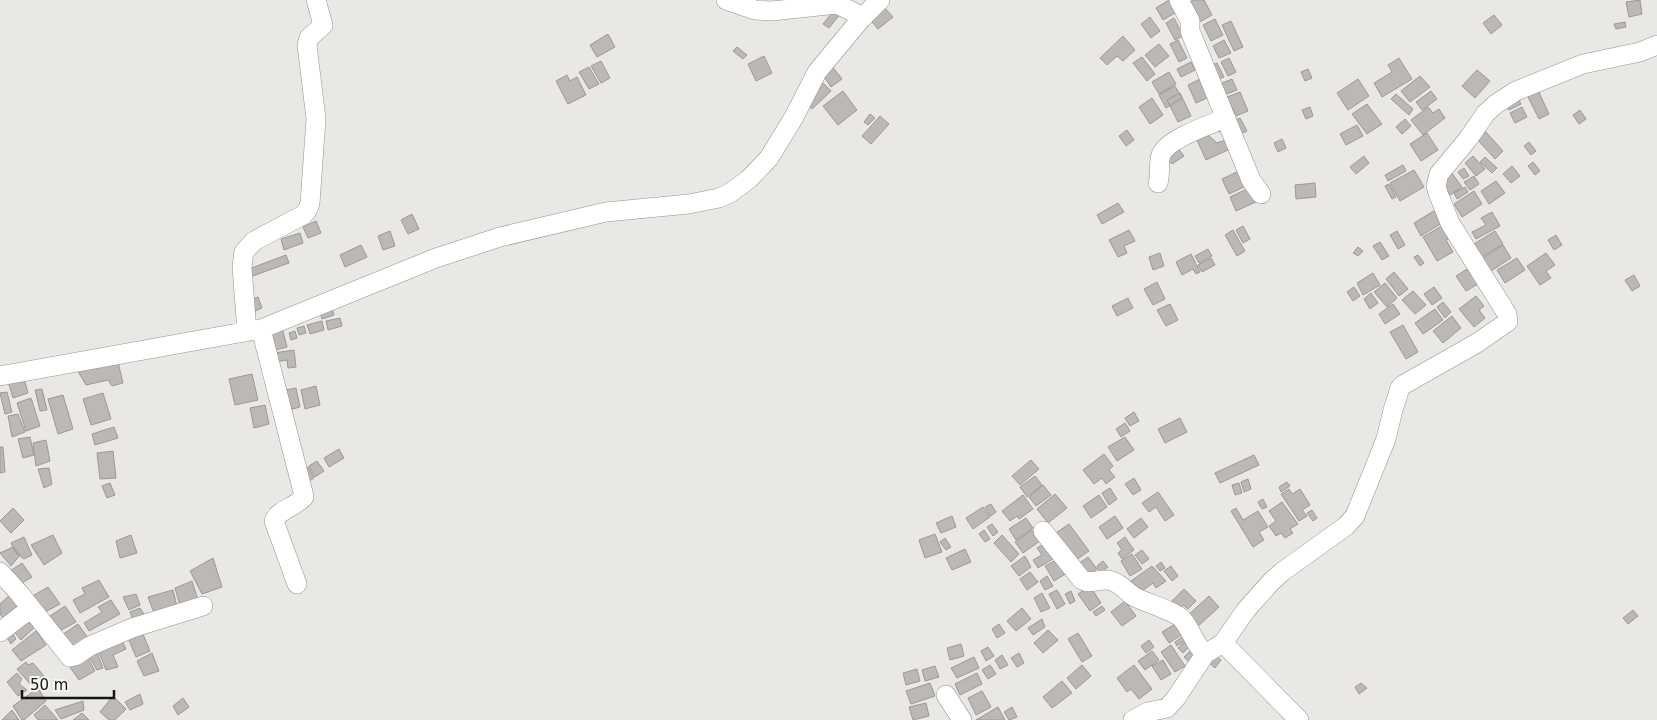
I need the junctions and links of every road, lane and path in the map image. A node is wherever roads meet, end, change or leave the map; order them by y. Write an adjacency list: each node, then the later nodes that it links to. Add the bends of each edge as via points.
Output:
1 (316, 0): 10 (street, via 323,25 309,38 307,45 316,119 310,203 303,215 254,241 244,252 242,267)
2 (726, 0): 5 (street, via 755,10 772,11 837,4)
3 (880, 0): 5 (street)
4 (1178, 0): 7 (street, via 1190,21 1190,31)
5 (861, 19): 10 (street, via 817,72 769,158 730,193 689,204 606,212 500,237 436,258)
6 (1657, 45): 18 (street, via 1640,52 1583,64 1516,90 1486,113 1443,168 1436,186 1450,224 1508,320 1477,343 1400,388 1386,439 1356,516 1271,582 1246,610)
7 (1226, 118): 8 (street, via 1176,140 1164,149); 9 (street, via 1251,180)
8 (1158, 183)
9 (1262, 194)
10 (254, 331): 11 (street); 14 (street, via 304,497 277,515 274,521)
11 (0, 376)
12 (1043, 531): 19 (street, via 1082,580 1111,580 1133,596 1182,619)
13 (0, 572): 16 (street)
14 (298, 584)
15 (203, 606): 16 (street, via 132,628 70,657)
16 (32, 610): 17 (street)
17 (0, 632)
18 (1224, 643): 19 (street); 23 (street)
19 (1205, 654): 22 (street, via 1167,708 1148,712)
20 (946, 695): 21 (street)
21 (962, 720)
22 (1133, 720)
23 (1299, 720)

